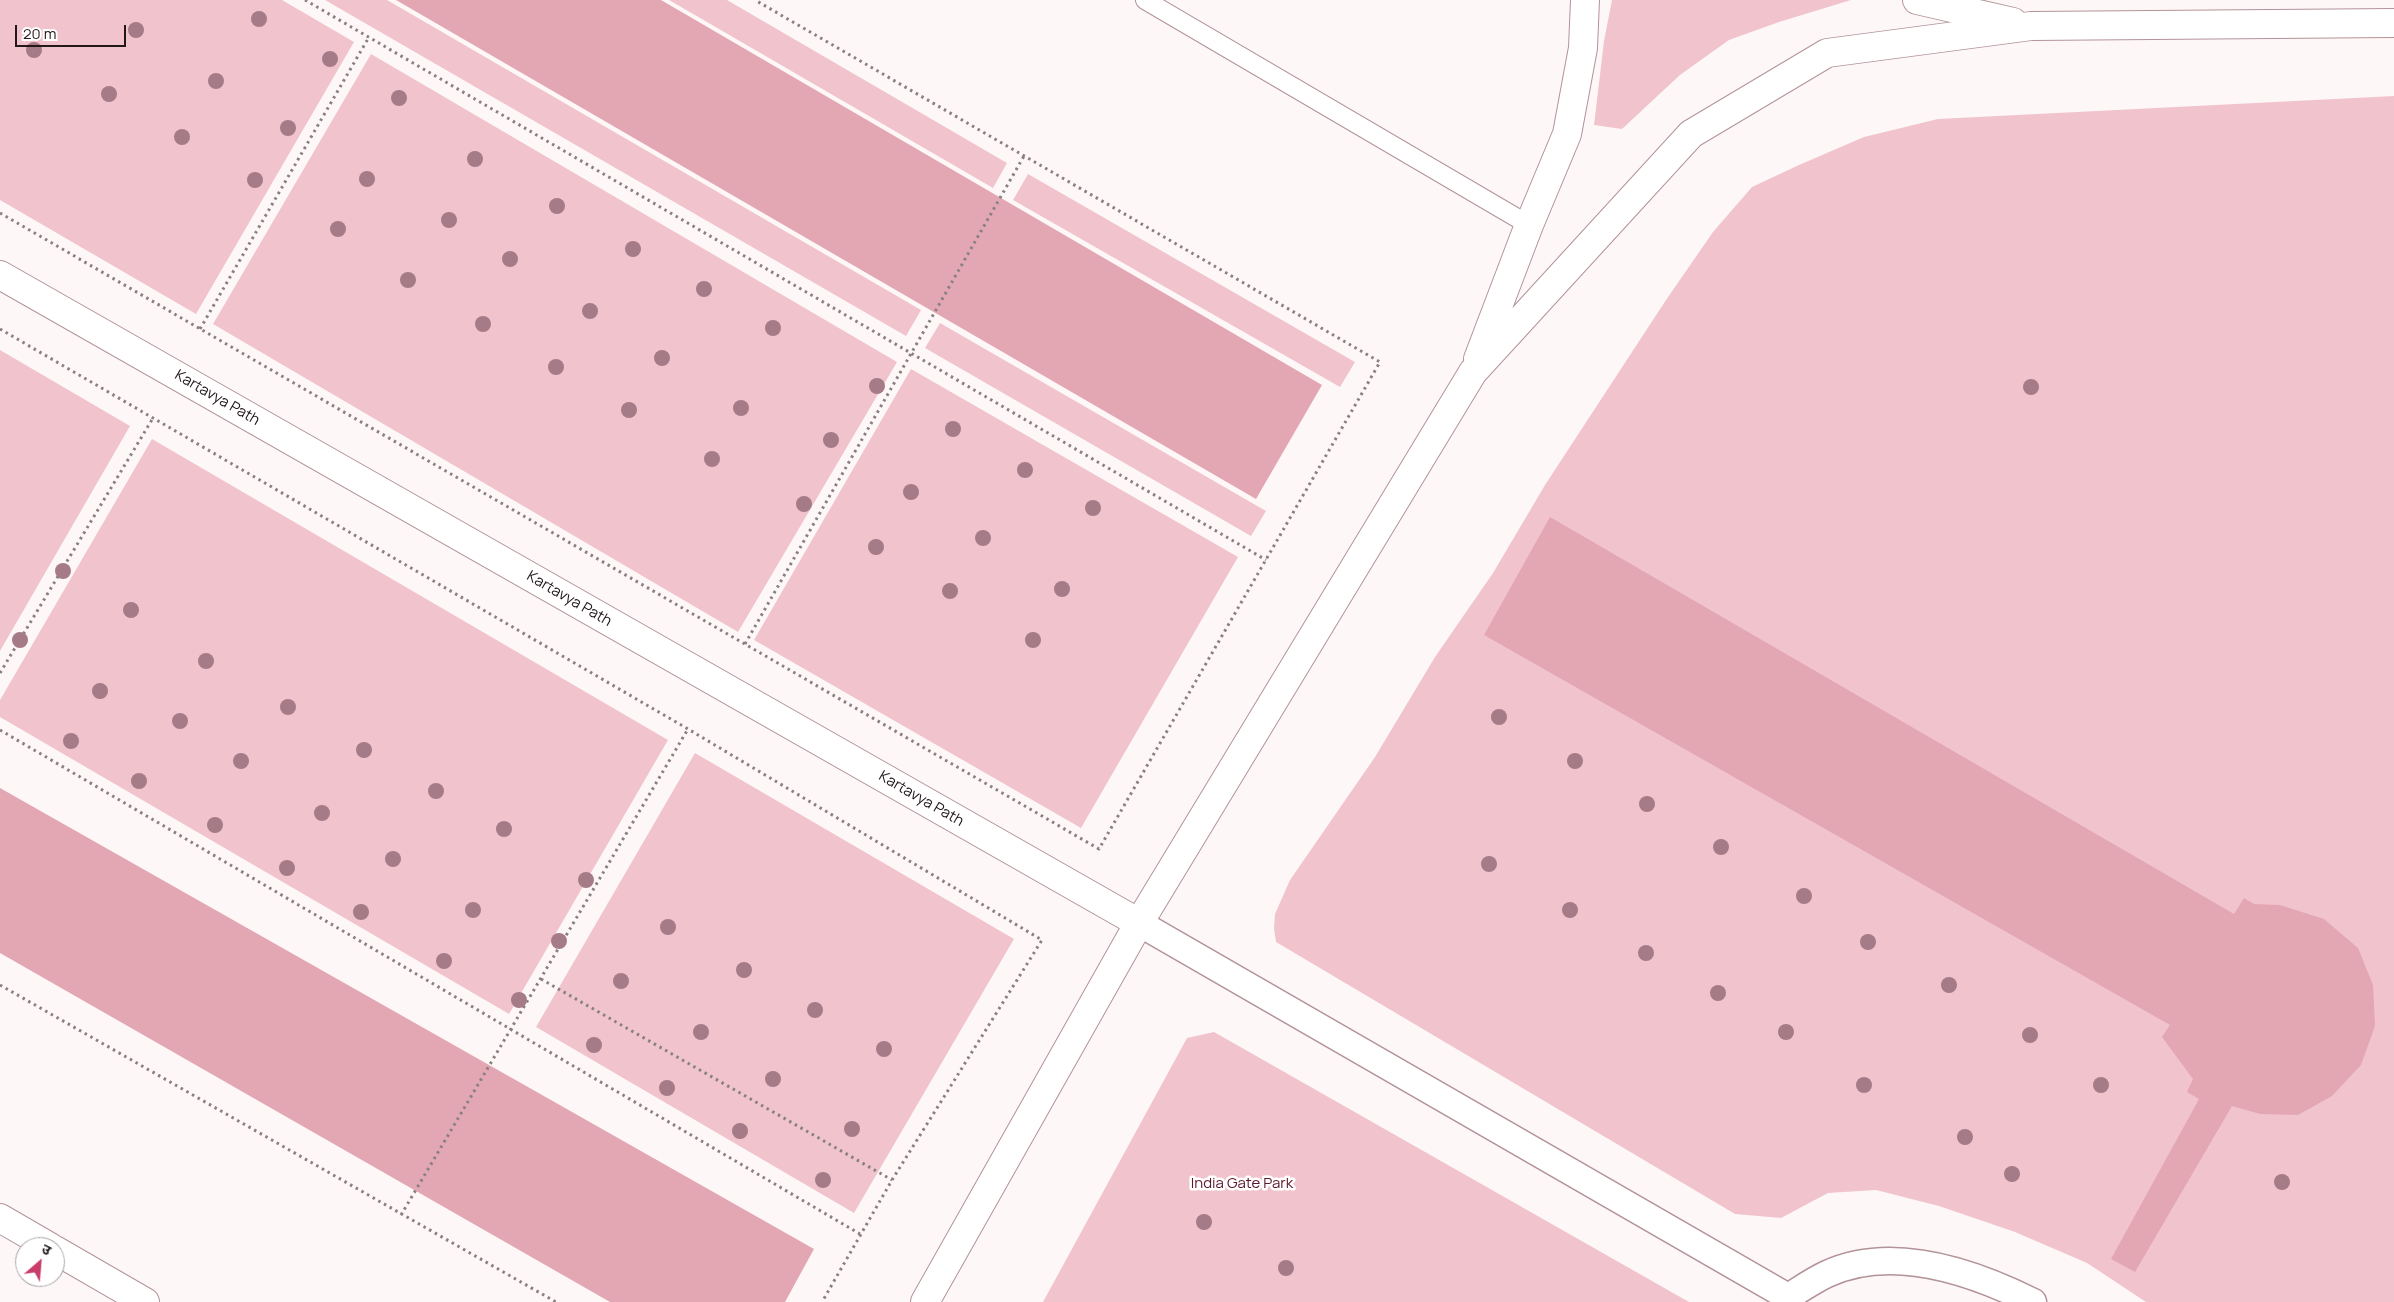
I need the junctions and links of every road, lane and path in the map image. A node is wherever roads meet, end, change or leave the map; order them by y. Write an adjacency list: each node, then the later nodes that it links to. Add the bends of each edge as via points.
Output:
1 (305, 0): 8 (path)
2 (755, 0): 9 (path)
3 (1145, 0): 11 (lane)
4 (1585, 0): 11 (main road, via 1583,48 1567,134)
5 (1917, 0): 7 (main road)
6 (2394, 23): 7 (main road)
7 (2031, 26): 16 (main road, via 1827,53 1691,134)
8 (369, 37): 14 (path); 15 (path)
9 (1024, 156): 15 (path); 18 (path, via 1380,362)
10 (0, 213): 14 (path)
11 (1529, 225): 16 (main road)
12 (0, 275): 23 (main road, Kartavya Path)
13 (0, 329): 17 (path)
14 (200, 329): 19 (path)
15 (911, 353): 18 (path); 19 (path)
16 (1473, 372): 23 (main road)
17 (153, 418): 20 (path); 21 (path)
18 (1266, 560): 19 (path, via 1099,848)
19 (745, 644)
20 (0, 673)
21 (688, 729): 24 (path); 27 (path, via 1042,940)
22 (0, 730): 26 (path)
23 (1139, 923): 33 (street); 37 (main road)
24 (541, 979): 26 (path); 27 (path)
25 (0, 984): 28 (path)
26 (512, 1029): 28 (path); 30 (path)
27 (892, 1180): 30 (path)
28 (401, 1215): 35 (path)
29 (0, 1218): 31 (main road)
30 (860, 1234): 36 (path)
31 (33, 1237)
32 (65, 1256): 34 (main road)
33 (1788, 1300): 38 (street, via 1828,1273 1873,1261 1915,1263 1964,1274)
34 (145, 1302)
35 (556, 1302)
36 (822, 1302)
37 (925, 1302)
38 (2033, 1302)

